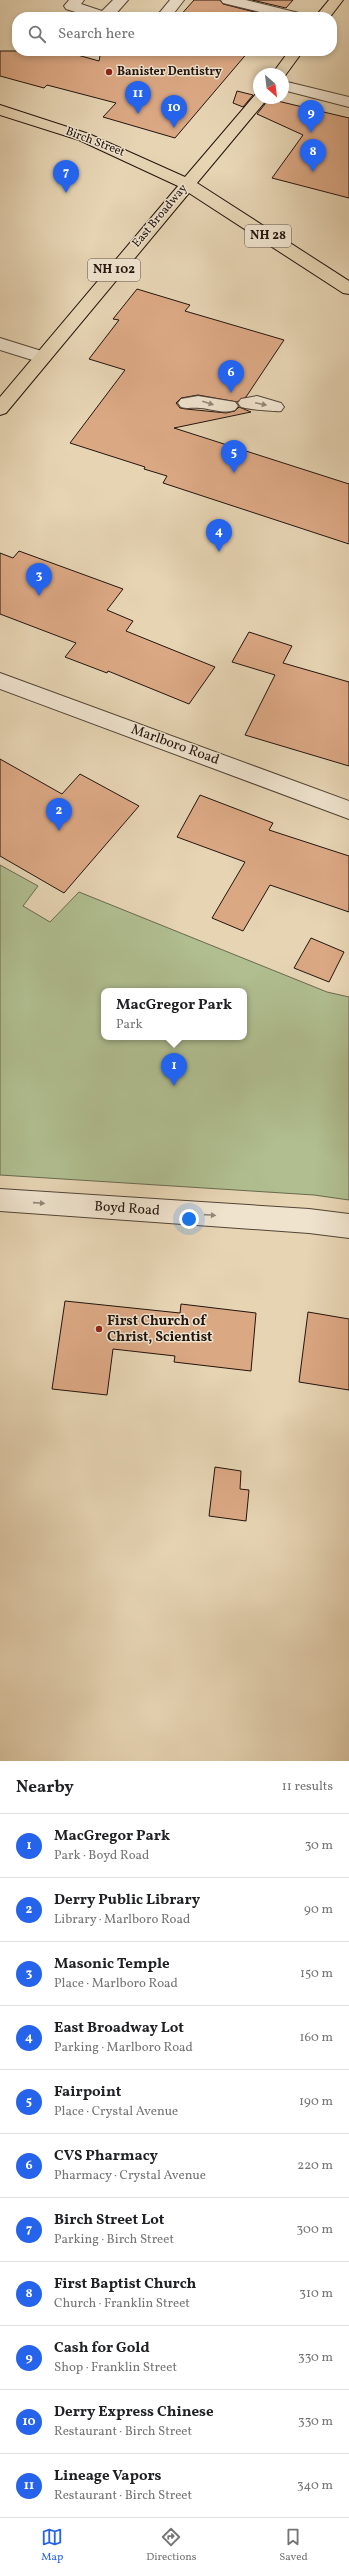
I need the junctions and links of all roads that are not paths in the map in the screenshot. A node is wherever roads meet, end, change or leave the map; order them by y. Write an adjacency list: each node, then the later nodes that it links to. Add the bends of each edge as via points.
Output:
1 (77, 0): 6 (street, via 71,6)
2 (121, 0): 7 (street)
3 (177, 0): 8 (street)
4 (228, 0): 9 (street)
5 (336, 0): 10 (main road)
6 (90, 12)
7 (110, 12)
8 (167, 12)
9 (277, 12)
10 (326, 12)
11 (292, 56): 12 (main road)
12 (283, 68)
13 (349, 85): 15 (street)
14 (289, 87): 15 (street)
15 (344, 101)
16 (255, 104): 18 (main road, East Broadway / NH 102)
17 (0, 110): 18 (main road, Birch Street / NH 28, via 90,139)
18 (187, 184): 19 (main road, NH 28); 21 (main road, East Broadway / NH 102)
19 (349, 289)
20 (0, 344): 21 (street)
21 (42, 357): 26 (main road, East Broadway / NH 102)
22 (187, 403): 24 (street, one-way to 24, via 198,400 221,407)
23 (247, 403): 25 (street, one-way to 25, via 257,402)
24 (229, 406)
25 (275, 407)
26 (0, 409)
27 (0, 681): 28 (street, Marlboro Road)
28 (349, 810)
29 (0, 1200): 30 (street, Boyd Road, one-way to 30)
30 (349, 1226)

